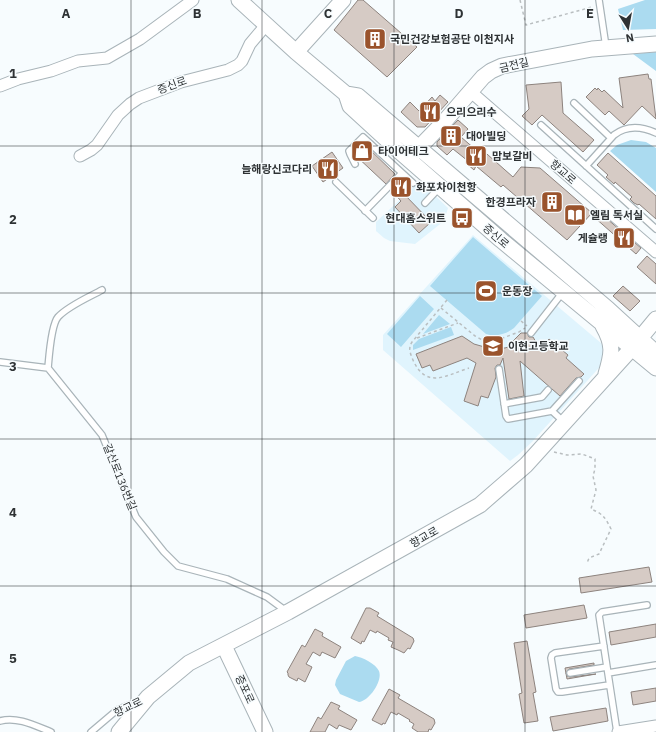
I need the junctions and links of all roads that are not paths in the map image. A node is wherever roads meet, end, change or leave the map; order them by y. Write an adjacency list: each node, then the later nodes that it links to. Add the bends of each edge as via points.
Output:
1 (193, 0): 9 (street, via 140,40 107,58 78,61)
2 (239, 0): 5 (street, 증신로)
3 (342, 0): 8 (street)
4 (599, 0): 7 (lane)
5 (266, 25): 8 (street, 증신로); 18 (street, 증신로, via 250,44 238,65 139,98 118,114 97,145)
6 (656, 44): 7 (street, 금전길)
7 (606, 47): 10 (street, 금전길, via 502,66 487,74)
8 (296, 52): 11 (street, 증신로)
9 (0, 86)
10 (471, 92): 17 (street, 금전길); 29 (street, 향교로)
11 (346, 94): 14 (street, 증신로, via 350,106); 17 (street, 증신로, via 358,96)
12 (574, 104): 16 (lane)
13 (541, 125): 20 (lane)
14 (368, 133): 17 (street, 증신로); 19 (lane, via 350,151)
15 (656, 133): 16 (lane, via 632,127 619,131)
16 (611, 138): 20 (lane)
17 (403, 155): 21 (lane); 24 (street, 증신로); 35 (street, 증신로, via 608,309)
18 (80, 156)
19 (355, 164)
20 (586, 166): 28 (lane)
21 (402, 173): 23 (lane); 26 (lane)
22 (336, 182): 26 (lane)
23 (413, 183)
24 (440, 186): 25 (lane); 31 (street, 증신로)
25 (425, 202)
26 (366, 211): 27 (lane)
27 (374, 218)
28 (656, 230)
29 (656, 252)
30 (102, 290): 39 (lane, via 57,318)
31 (563, 292): 33 (street, 증신로); 34 (lane)
32 (655, 320): 35 (street, 향교로); 36 (street)
33 (602, 323): 35 (street, 증신로); 42 (street, via 612,349)
34 (532, 333)
35 (636, 343): 37 (street, 증신로); 40 (street, 증신로); 42 (street, 향교로)
36 (656, 344)
37 (656, 352)
38 (0, 362): 39 (lane)
39 (48, 368): 49 (lane, 갈산로136번길, via 102,435 136,517 164,552 178,566 227,580 268,597)
40 (656, 368): 42 (street, via 632,362)
41 (499, 369): 45 (lane)
42 (606, 376): 47 (street, 향교로)
43 (579, 381): 46 (lane)
44 (548, 390): 45 (lane, via 542,397)
45 (504, 404): 46 (lane, via 508,419)
46 (552, 411): 47 (lane)
47 (565, 422): 49 (street, 향교로, via 526,465 480,505)
48 (647, 605): 51 (lane, via 600,613)
49 (288, 612): 50 (street, 향교로)
50 (224, 646): 56 (street, 향교로, via 189,663); 62 (street, 증포로)
51 (604, 646): 53 (lane); 55 (lane, via 555,653 551,658 558,692)
52 (656, 666): 53 (lane)
53 (607, 670): 54 (lane); 55 (lane)
54 (570, 672)
55 (609, 685): 63 (lane)
56 (148, 697): 60 (lane, 향교로, via 118,710); 61 (street, 향교로)
57 (0, 721): 59 (lane, via 7,719 25,722)
58 (656, 726): 63 (street)
59 (51, 732)
60 (91, 732)
61 (119, 732)
62 (265, 732)
63 (618, 732)

